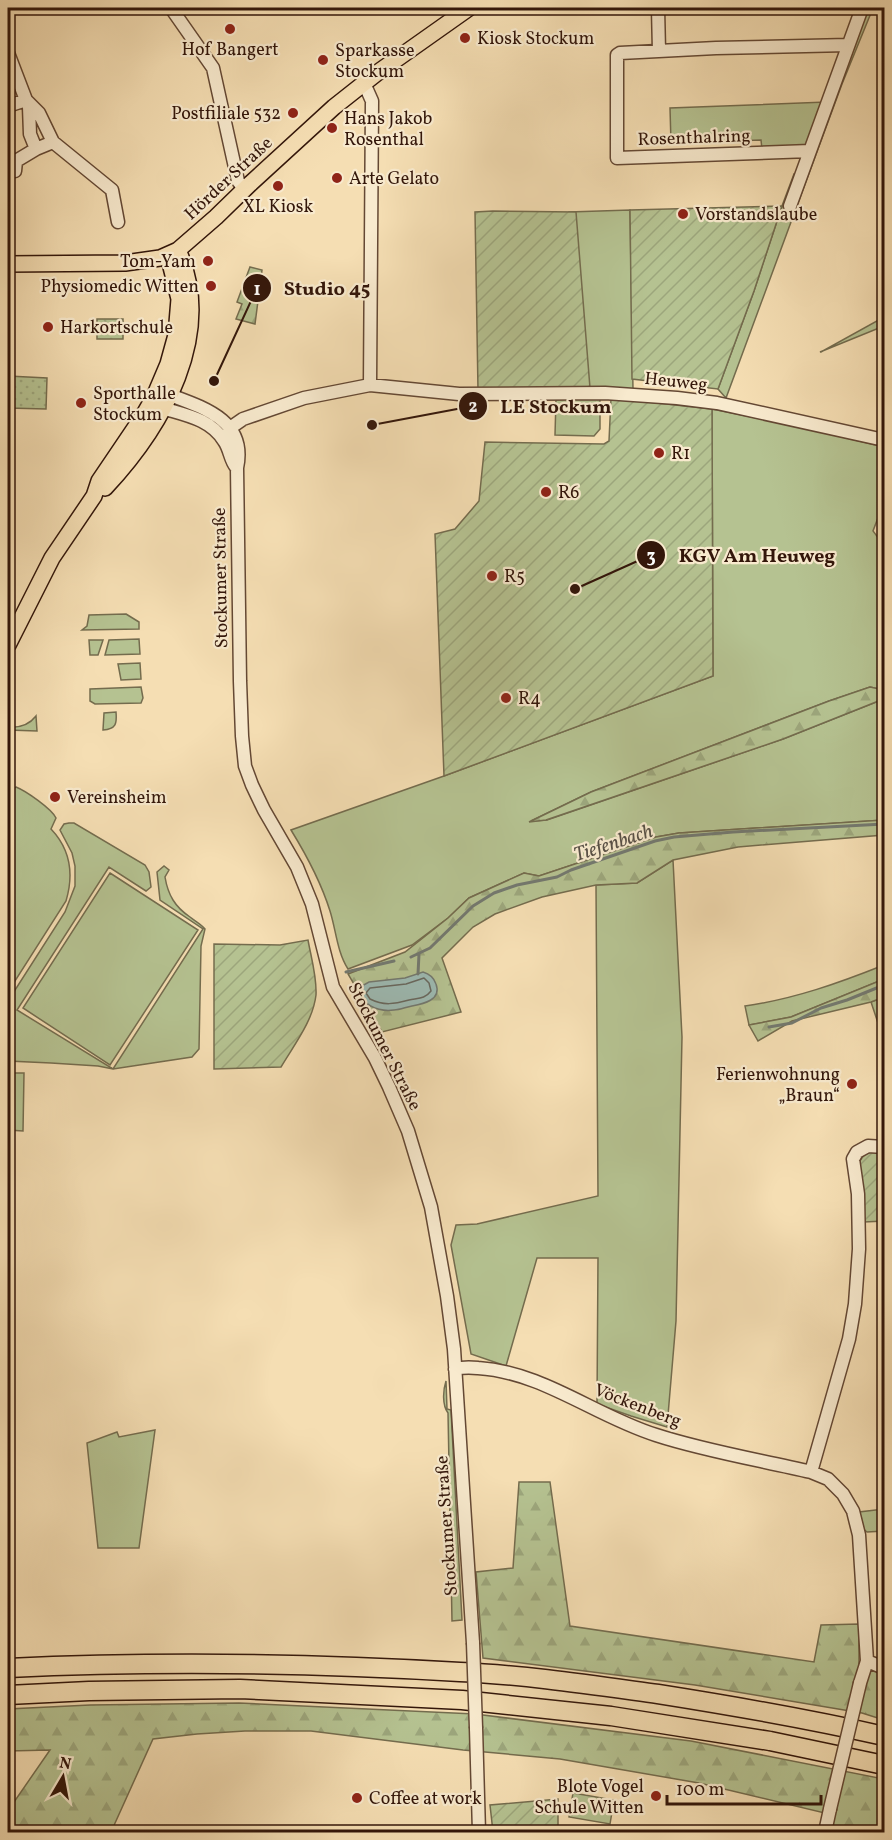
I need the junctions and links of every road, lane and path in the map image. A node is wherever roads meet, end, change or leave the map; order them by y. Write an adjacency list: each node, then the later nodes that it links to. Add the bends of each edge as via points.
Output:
1 (171, 8): 15 (street, via 213,68 238,181)
2 (469, 8): 8 (main road, Hörder Straße)
3 (658, 8): 6 (street)
4 (862, 8): 5 (street)
5 (848, 45): 6 (street, Rosenthalring); 13 (street)
6 (659, 51): 13 (street, Rosenthalring, via 617,55 617,158)
7 (8, 52): 9 (street)
8 (364, 83): 15 (main road, Hörder Straße); 20 (street, via 372,101)
9 (27, 100): 10 (street); 11 (street, via 39,113); 12 (street, via 30,134)
10 (8, 106)
11 (53, 142): 12 (street); 17 (street, via 112,190)
12 (36, 149): 14 (street, via 16,160)
13 (810, 151): 16 (street)
14 (15, 171)
15 (244, 189): 18 (main road, Hörder Straße)
16 (790, 206)
17 (118, 222)
18 (173, 253): 19 (main road, Hörder Straße, via 125,263); 21 (main road, via 184,265 191,322 186,351); 22 (main road, via 179,299 177,328)
19 (8, 264)
20 (370, 385): 23 (street, Heuweg, via 304,398 243,419); 24 (street, Heuweg, via 459,394 605,393 677,398 717,403)
21 (170, 394): 22 (main road); 23 (street, via 209,411)
22 (158, 403): 25 (street, Stockumer Straße, via 207,424); 27 (main road, via 99,481 94,496 52,558)
23 (230, 428): 25 (street); 26 (street, Stockumer Straße, via 238,444)
24 (885, 440)
25 (225, 442): 26 (street, Stockumer Straße)
26 (237, 468): 29 (street, Stockumer Straße, via 245,766 312,904 333,987 375,1058 408,1131 440,1250)
27 (8, 645)
28 (885, 1147): 30 (street, via 868,1146 853,1159 859,1249 855,1304 849,1340)
29 (455, 1369): 30 (street, Vöckenberg, via 514,1373 655,1435); 37 (street, Stockumer Straße, bridge)
30 (811, 1472): 31 (street, Vöckenberg, via 828,1479 853,1511 859,1535)
31 (867, 1661): 33 (street); 38 (street, bridge)
32 (8, 1668): 35 (highway, via 230,1663 461,1672 644,1692)
33 (885, 1668)
34 (8, 1695): 36 (highway, via 240,1689 462,1700 611,1716 770,1741)
35 (885, 1736)
36 (885, 1765)
37 (480, 1833)
38 (825, 1833)

